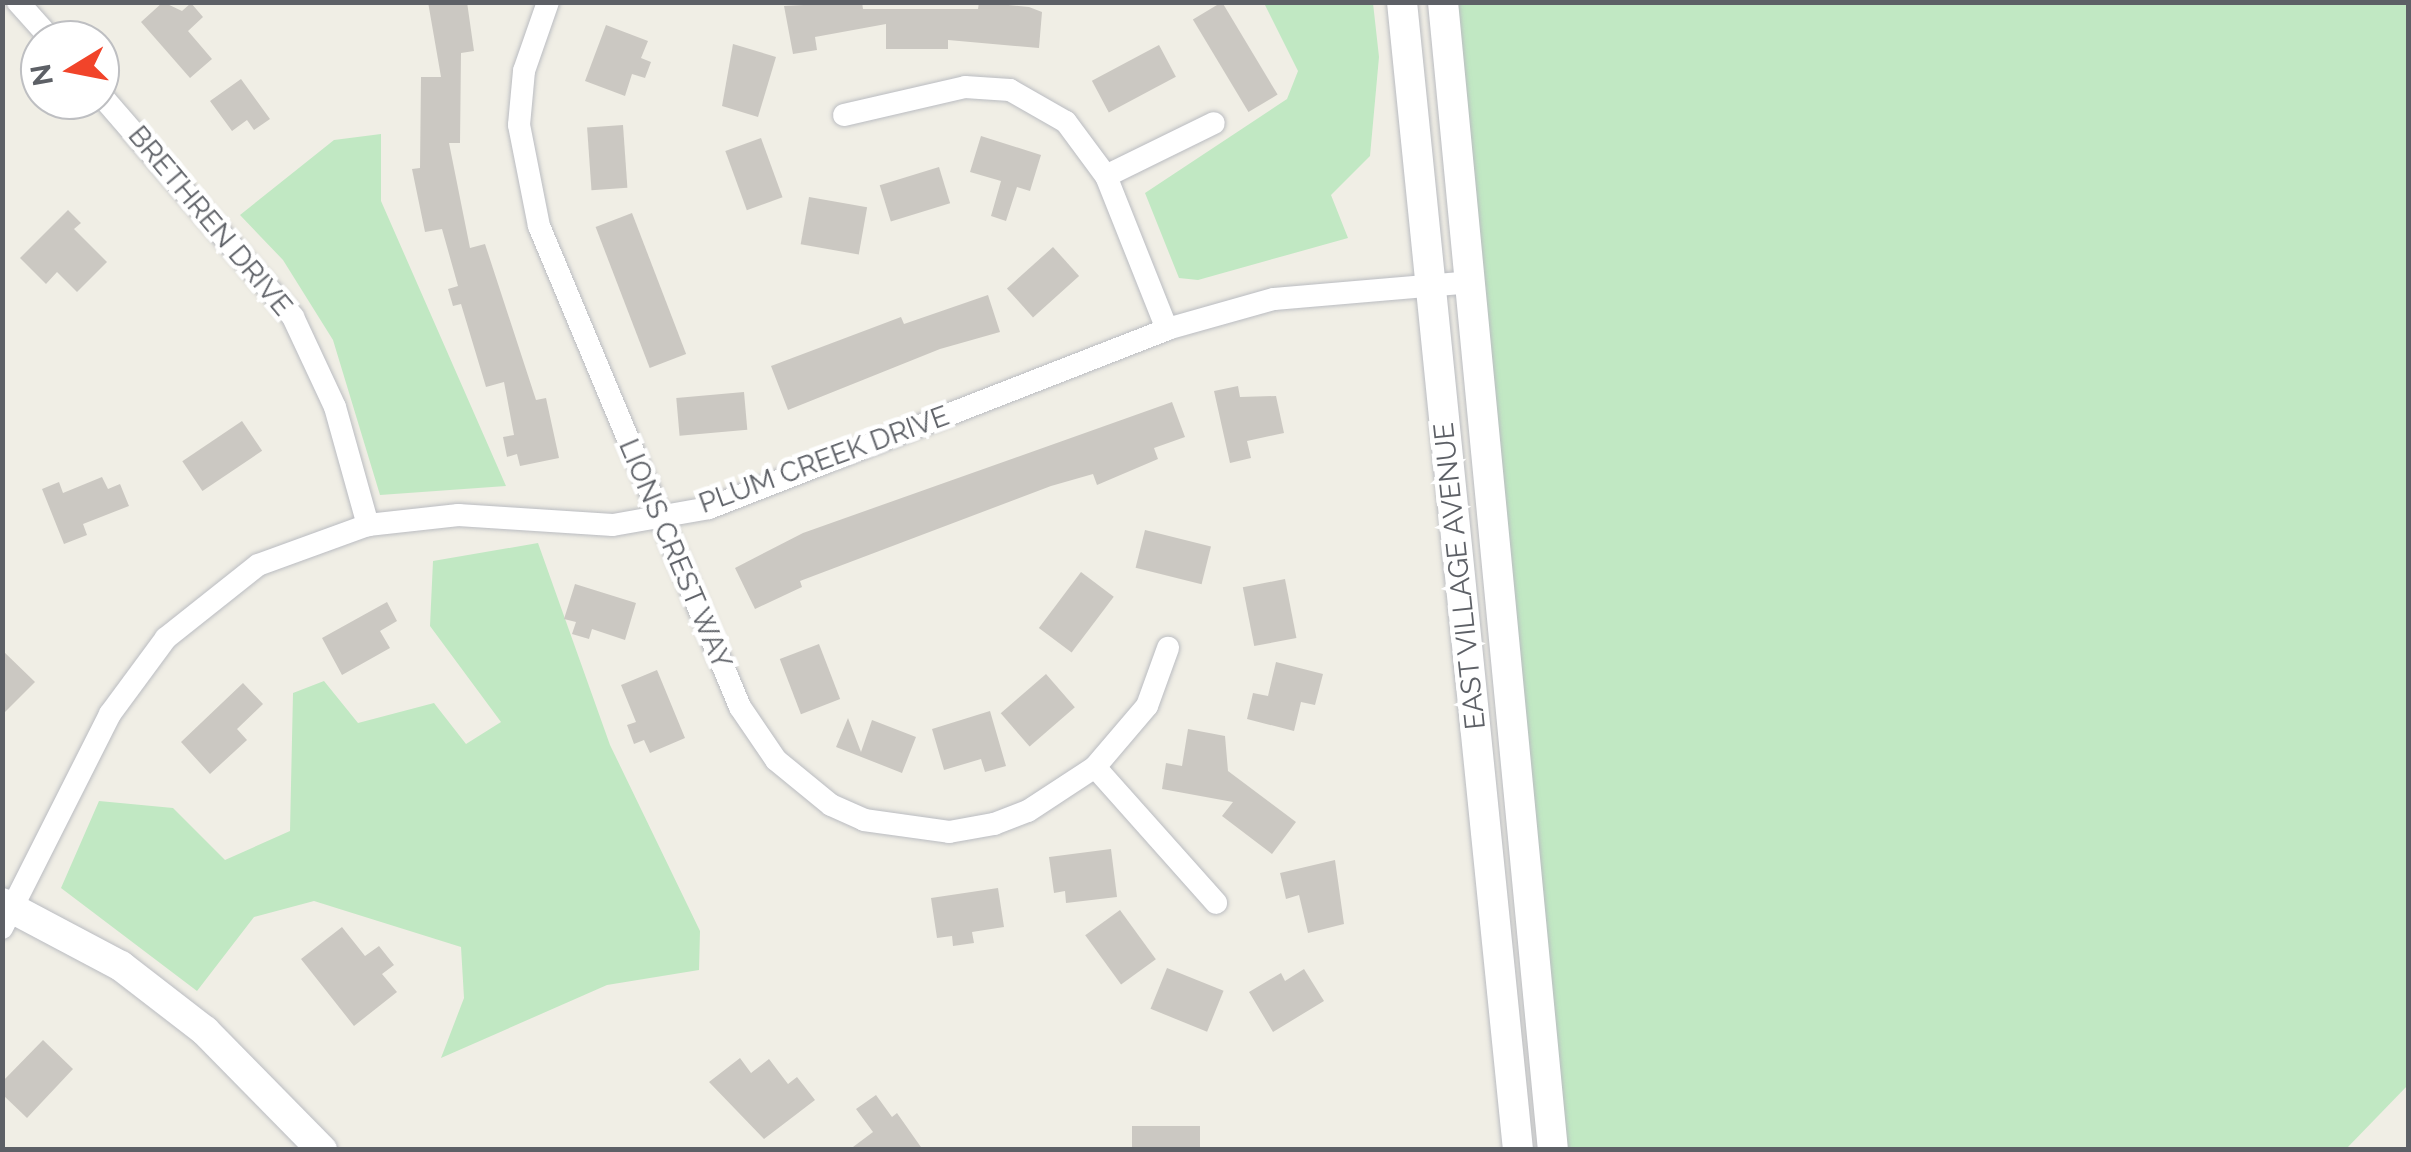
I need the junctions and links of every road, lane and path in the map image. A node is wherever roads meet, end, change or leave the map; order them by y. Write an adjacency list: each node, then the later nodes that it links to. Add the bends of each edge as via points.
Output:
1 (548, 2): 11 (street, LIONS CREST WAY, via 524,72 524,176)
2 (1402, 2): 9 (street, EAST VILLAGE AVENUE)
3 (1443, 2): 8 (street, EAST VILLAGE AVENUE)
4 (844, 115): 7 (street, via 938,90 1010,90 1066,122)
5 (120, 117): 12 (street, BRETHREN DRIVE, via 293,317 336,408)
6 (1214, 123): 7 (street)
7 (1106, 176): 10 (street)
8 (1472, 282): 9 (street, PLUM CREEK DRIVE); 19 (street, EAST VILLAGE AVENUE)
9 (1429, 283): 10 (street, PLUM CREEK DRIVE, via 1274,299); 18 (street, EAST VILLAGE AVENUE)
10 (1167, 329): 11 (street, PLUM CREEK DRIVE, via 708,508)
11 (659, 516): 12 (street, PLUM CREEK DRIVE, via 614,524 458,516); 14 (street, LIONS CREST WAY, via 740,707 776,760 831,805 864,820 948,832 1028,811)
12 (368, 524): 16 (street, PLUM CREEK DRIVE, via 258,564 166,638 110,714)
13 (1168, 648): 14 (street, LIONS CREST WAY, via 1147,706)
14 (1095, 768): 15 (street)
15 (1216, 903)
16 (6, 913): 17 (street, via 121,966 192,1020)
17 (322, 1150)
18 (1518, 1150)
19 (1553, 1150)

